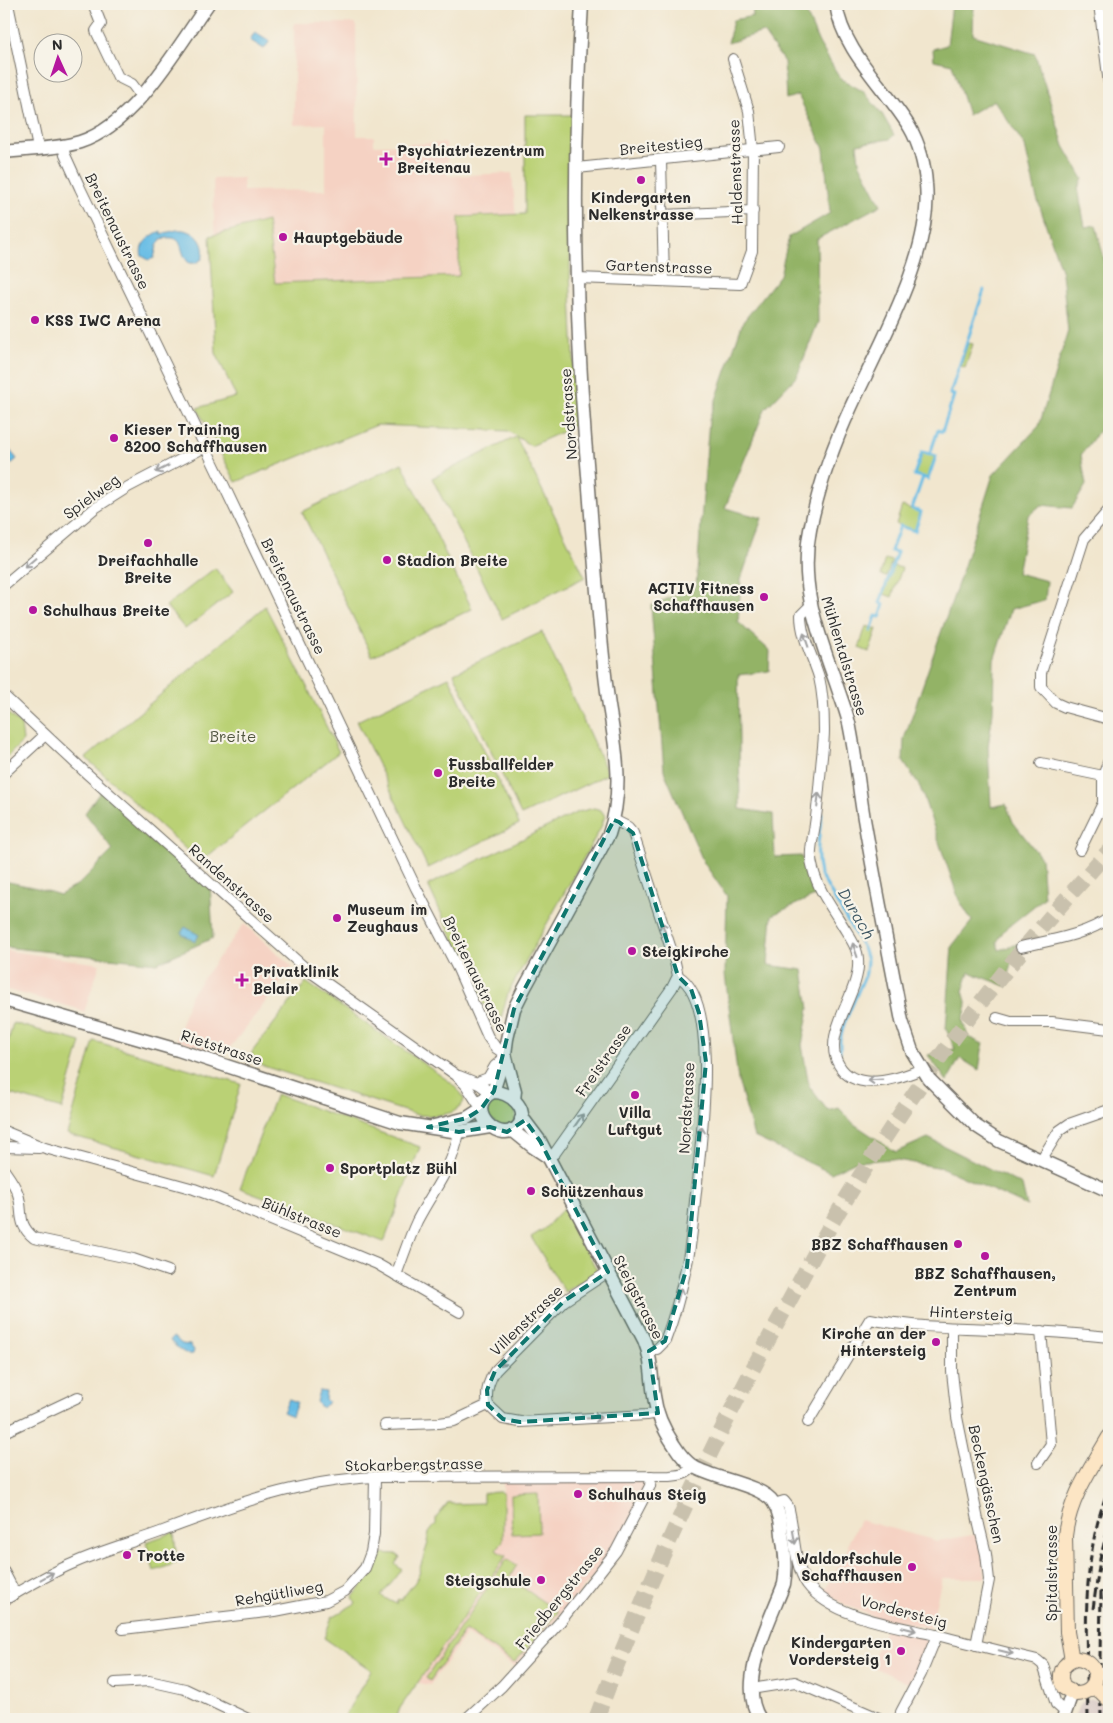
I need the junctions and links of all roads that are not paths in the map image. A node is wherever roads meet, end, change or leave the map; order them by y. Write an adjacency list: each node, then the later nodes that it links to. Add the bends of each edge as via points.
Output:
1 (8, 4): 12 (street)
2 (208, 4): 9 (street, via 159,76)
3 (582, 4): 16 (street, Nordstrasse)
4 (836, 4): 25 (street, Mühlentalstrasse, via 845,34 864,66 912,130 923,164 926,203 917,255 903,295 849,411 822,486 806,562)
5 (94, 6): 9 (street, via 101,24 96,32 118,77 132,84)
6 (1103, 6): 8 (street)
7 (733, 59): 13 (street, Haldenstrasse, via 749,111)
8 (1109, 84)
9 (141, 96): 10 (street, via 120,119 102,132)
10 (63, 146): 12 (street); 22 (street, Breitenaustrasse)
11 (779, 147): 13 (street, Breitestieg)
12 (38, 148): 14 (street)
13 (753, 150): 15 (street, Breitestieg); 17 (street, Haldenstrasse)
14 (4, 152)
15 (661, 160): 16 (street, Breitestieg); 18 (street)
16 (577, 168): 19 (street, Nordstrasse)
17 (753, 211): 18 (street); 21 (street, Haldenstrasse, via 752,252)
18 (663, 215): 20 (street)
19 (577, 278): 20 (street, Gartenstrasse); 34 (street, Nordstrasse, via 585,438 602,646 618,773)
20 (664, 280): 21 (street, Gartenstrasse)
21 (740, 284)
22 (205, 447): 24 (street, Spielweg, one-way to 24, via 95,508); 42 (street, Breitenaustrasse, via 458,969 488,1038)
23 (1109, 510): 27 (street, via 1084,539 1042,673 1041,687 1056,703)
24 (4, 585)
25 (810, 606): 43 (street, Mühlentalstrasse, via 850,725 902,1021); 43 (street, one-way to 25, via 897,1077 861,1081 847,1076 838,1064 834,1050 834,1036 856,979 858,959 852,940 822,892 812,868 811,847 824,731 819,678 801,626 801,615)
26 (4, 696): 28 (street, Randenstrasse)
27 (1109, 719)
28 (45, 735): 31 (street); 44 (street, Randenstrasse, via 305,968)
29 (1109, 760): 32 (street)
30 (1041, 764): 32 (street)
31 (4, 773)
32 (1104, 776): 33 (street)
33 (1106, 807): 35 (street)
34 (614, 820): 38 (street, Nordstrasse, one-way to 34, via 633,833); 42 (street, Nordstrasse, via 592,867 514,1009)
35 (1080, 850)
36 (1109, 918): 37 (street, via 1078,933)
37 (1021, 947)
38 (678, 976): 58 (street, Freistrasse, one-way to 38, via 555,1153); 69 (street, Nordstrasse, one-way to 38, via 657,1349 665,1341 687,1267 705,1093 706,1062 700,1013 691,989)
39 (4, 1000): 51 (street, Rietstrasse, via 178,1050 400,1123)
40 (998, 1018): 41 (street, via 1010,1022 1052,1022)
41 (1109, 1029)
42 (503, 1057): 45 (street, via 488,1078); 46 (street, Nordstrasse); 47 (street, via 516,1091)
43 (922, 1069): 59 (street, Mühlentalstrasse, via 938,1090 976,1126 999,1141)
44 (456, 1075): 45 (street, Randenstrasse); 48 (street, Randenstrasse)
45 (479, 1084): 46 (street, Randenstrasse)
46 (492, 1093): 47 (street, via 501,1093); 48 (street)
47 (514, 1100): 50 (street, via 521,1110)
48 (481, 1107): 51 (street, Rietstrasse, via 468,1118); 52 (street)
49 (1109, 1110): 59 (street, via 1069,1124 1059,1131)
50 (522, 1119): 53 (street); 58 (street, Steigstrasse, via 540,1140)
51 (428, 1127): 55 (street, Rietstrasse)
52 (490, 1127): 53 (street); 55 (street, Rietstrasse)
53 (512, 1130): 58 (street, Steigstrasse)
54 (4, 1131): 57 (street, Bühlstrasse)
55 (459, 1132): 64 (street, via 446,1172 417,1221)
56 (4, 1147): 57 (street, Bühlstrasse)
57 (45, 1148): 64 (street, Bühlstrasse, via 194,1189 377,1264)
58 (548, 1157): 63 (street, Steigstrasse)
59 (1041, 1160): 61 (street, Mühlentalstrasse)
60 (4, 1170): 62 (street, via 18,1195 25,1231 34,1238 133,1260)
61 (1109, 1191)
62 (168, 1272)
63 (608, 1272): 69 (street, Steigstrasse); 71 (street, Villenstrasse, one-way to 71, via 564,1301 495,1371 487,1390)
64 (396, 1275): 65 (street, Bühlstrasse)
65 (460, 1312)
66 (952, 1328): 67 (street, Hintersteig); 73 (street, Hintersteig, via 870,1319); 87 (street, Beckengässchen, via 957,1418 989,1580)
67 (1041, 1331): 68 (street, Hintersteig); 77 (street, via 1051,1444)
68 (1109, 1337)
69 (649, 1351): 72 (street, Steigstrasse)
70 (78, 1397): 75 (street)
71 (488, 1405): 72 (street, one-way to 72, via 503,1419 520,1422); 74 (street, via 454,1421)
72 (658, 1413): 78 (street, Steigstrasse, via 674,1445)
73 (808, 1422)
74 (385, 1425)
75 (4, 1432)
76 (1109, 1437): 88 (main road, Spitalstrasse, via 1077,1492 1067,1521 1067,1616 1069,1646)
77 (1038, 1463)
78 (693, 1467): 80 (street, Stokarbergstrasse, via 683,1475); 81 (street, Steigstrasse, via 757,1490)
79 (375, 1476): 80 (street, Stokarbergstrasse); 83 (street, Stokarbergstrasse, one-way to 79, via 74,1563 216,1511 316,1482); 85 (street, Rehgütliweg, via 371,1552 365,1568 345,1591 326,1602 275,1612)
80 (651, 1476): 98 (street, Friedbergstrasse, via 650,1486 616,1551 555,1629)
81 (774, 1504): 86 (street, Vordersteig, one-way to 86, via 784,1501 788,1506 800,1570 818,1595 843,1610 870,1620); 92 (street, via 781,1524 786,1573 754,1665)
82 (4, 1572): 83 (street)
83 (15, 1593): 84 (street, Stokarbergstrasse)
84 (4, 1600)
85 (123, 1629)
86 (936, 1635): 87 (street, Vordersteig); 100 (street)
87 (976, 1645): 95 (street, Vordersteig, one-way to 95, via 1037,1660 1043,1665 1056,1704)
88 (1075, 1659): 90 (main road, bridge, via 1090,1664); 93 (main road, via 1064,1666 1060,1677 1064,1688)
89 (1109, 1670): 90 (street, bridge)
90 (1094, 1681): 93 (main road, bridge, via 1084,1693); 94 (main road, bridge)
91 (114, 1683): 97 (street, via 149,1681 185,1689)
92 (751, 1688): 96 (street); 99 (street, via 795,1682)
93 (1074, 1694): 95 (street)
94 (1109, 1700)
95 (1064, 1715)
96 (755, 1718)
97 (248, 1719)
98 (466, 1719)
99 (881, 1719)
100 (900, 1719)

